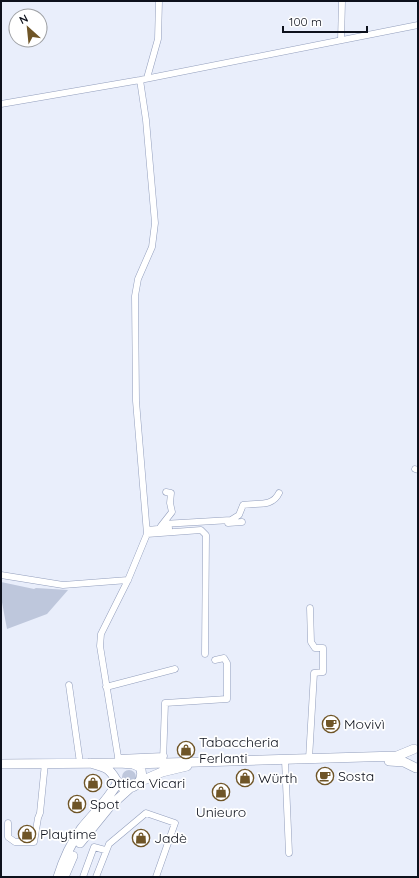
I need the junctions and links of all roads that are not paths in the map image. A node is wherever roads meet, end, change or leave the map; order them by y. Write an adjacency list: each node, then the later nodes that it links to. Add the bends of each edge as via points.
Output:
1 (159, 1): 5 (street, via 158,39)
2 (342, 1): 4 (street)
3 (418, 25): 4 (street)
4 (342, 40): 5 (street)
5 (147, 78): 6 (street)
6 (140, 80): 7 (street); 12 (street, via 146,120 154,223 152,247 138,279 135,296 136,401)
7 (1, 104)
8 (166, 492): 11 (street, via 172,493 172,512)
9 (279, 493): 11 (street, via 276,499 269,503 243,505 239,515 231,520)
10 (242, 522): 11 (street)
11 (161, 527): 12 (street)
12 (147, 532): 14 (street); 16 (street, via 201,530 206,534)
13 (1, 575): 14 (street, via 63,585)
14 (128, 580): 20 (street, via 101,634 100,646)
15 (310, 608): 24 (street, via 311,642 315,648 323,648 323,672 314,673)
16 (205, 654)
17 (215, 660): 23 (street, via 224,658 227,663 227,699 165,703)
18 (175, 669): 20 (street)
19 (69, 685): 29 (street)
20 (106, 687): 25 (street)
21 (416, 748): 22 (main road, via 397,756); 33 (main road, via 412,760)
22 (343, 758): 24 (main road); 33 (main road, via 397,761)
23 (164, 759): 25 (street); 27 (main road); 32 (main road)
24 (309, 759): 26 (main road)
25 (118, 760): 30 (main road); 32 (main road)
26 (285, 760): 27 (main road); 39 (street)
27 (218, 761): 35 (main road, via 170,770)
28 (45, 763): 29 (main road); 31 (main road); 37 (street, via 34,842 15,842 8,837)
29 (80, 763): 30 (main road)
30 (90, 763): 34 (main road, via 108,769)
31 (1, 764)
32 (130, 764): 34 (main road, via 119,772); 35 (main road, via 140,767 142,772)
33 (417, 769)
34 (117, 780): 36 (main road, via 123,788); 40 (main road, via 106,801 81,830 61,866)
35 (139, 782): 36 (main road)
36 (130, 788): 41 (main road, via 110,806 86,834)
37 (8, 823)
38 (105, 850): 42 (street, via 94,847); 43 (street); 44 (street, via 146,813 175,823)
39 (289, 853)
40 (58, 877)
41 (64, 877)
42 (83, 877)
43 (96, 877)
44 (156, 877)

